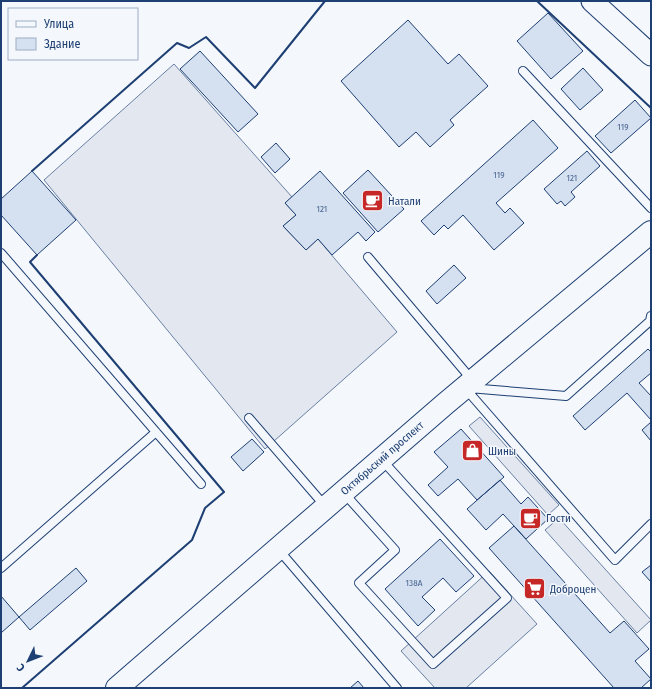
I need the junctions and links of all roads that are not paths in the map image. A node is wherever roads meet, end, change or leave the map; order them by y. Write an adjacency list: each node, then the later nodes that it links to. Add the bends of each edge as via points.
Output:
1 (592, 1): 2 (street)
2 (651, 55)
3 (523, 71): 4 (lane)
4 (651, 208)
5 (651, 232): 9 (main road, Октябрьский проспект)
6 (2, 256): 11 (lane)
7 (368, 257): 9 (lane)
8 (651, 316): 9 (lane, via 650,321 566,396)
9 (469, 384): 12 (main road, Октябрьский проспект); 16 (lane, via 615,560)
10 (249, 418): 15 (lane)
11 (156, 432): 13 (lane); 18 (lane)
12 (382, 459): 14 (main road, Октябрьский проспект); 14 (lane, via 507,598 433,664 359,583 396,550)
13 (201, 484)
14 (343, 492): 15 (main road, Октябрьский проспект)
15 (325, 507): 17 (main road, Октябрьский проспект)
16 (651, 524)
17 (278, 548): 19 (main road, Октябрьский проспект); 20 (lane)
18 (1, 568)
19 (117, 688)
20 (397, 688)

